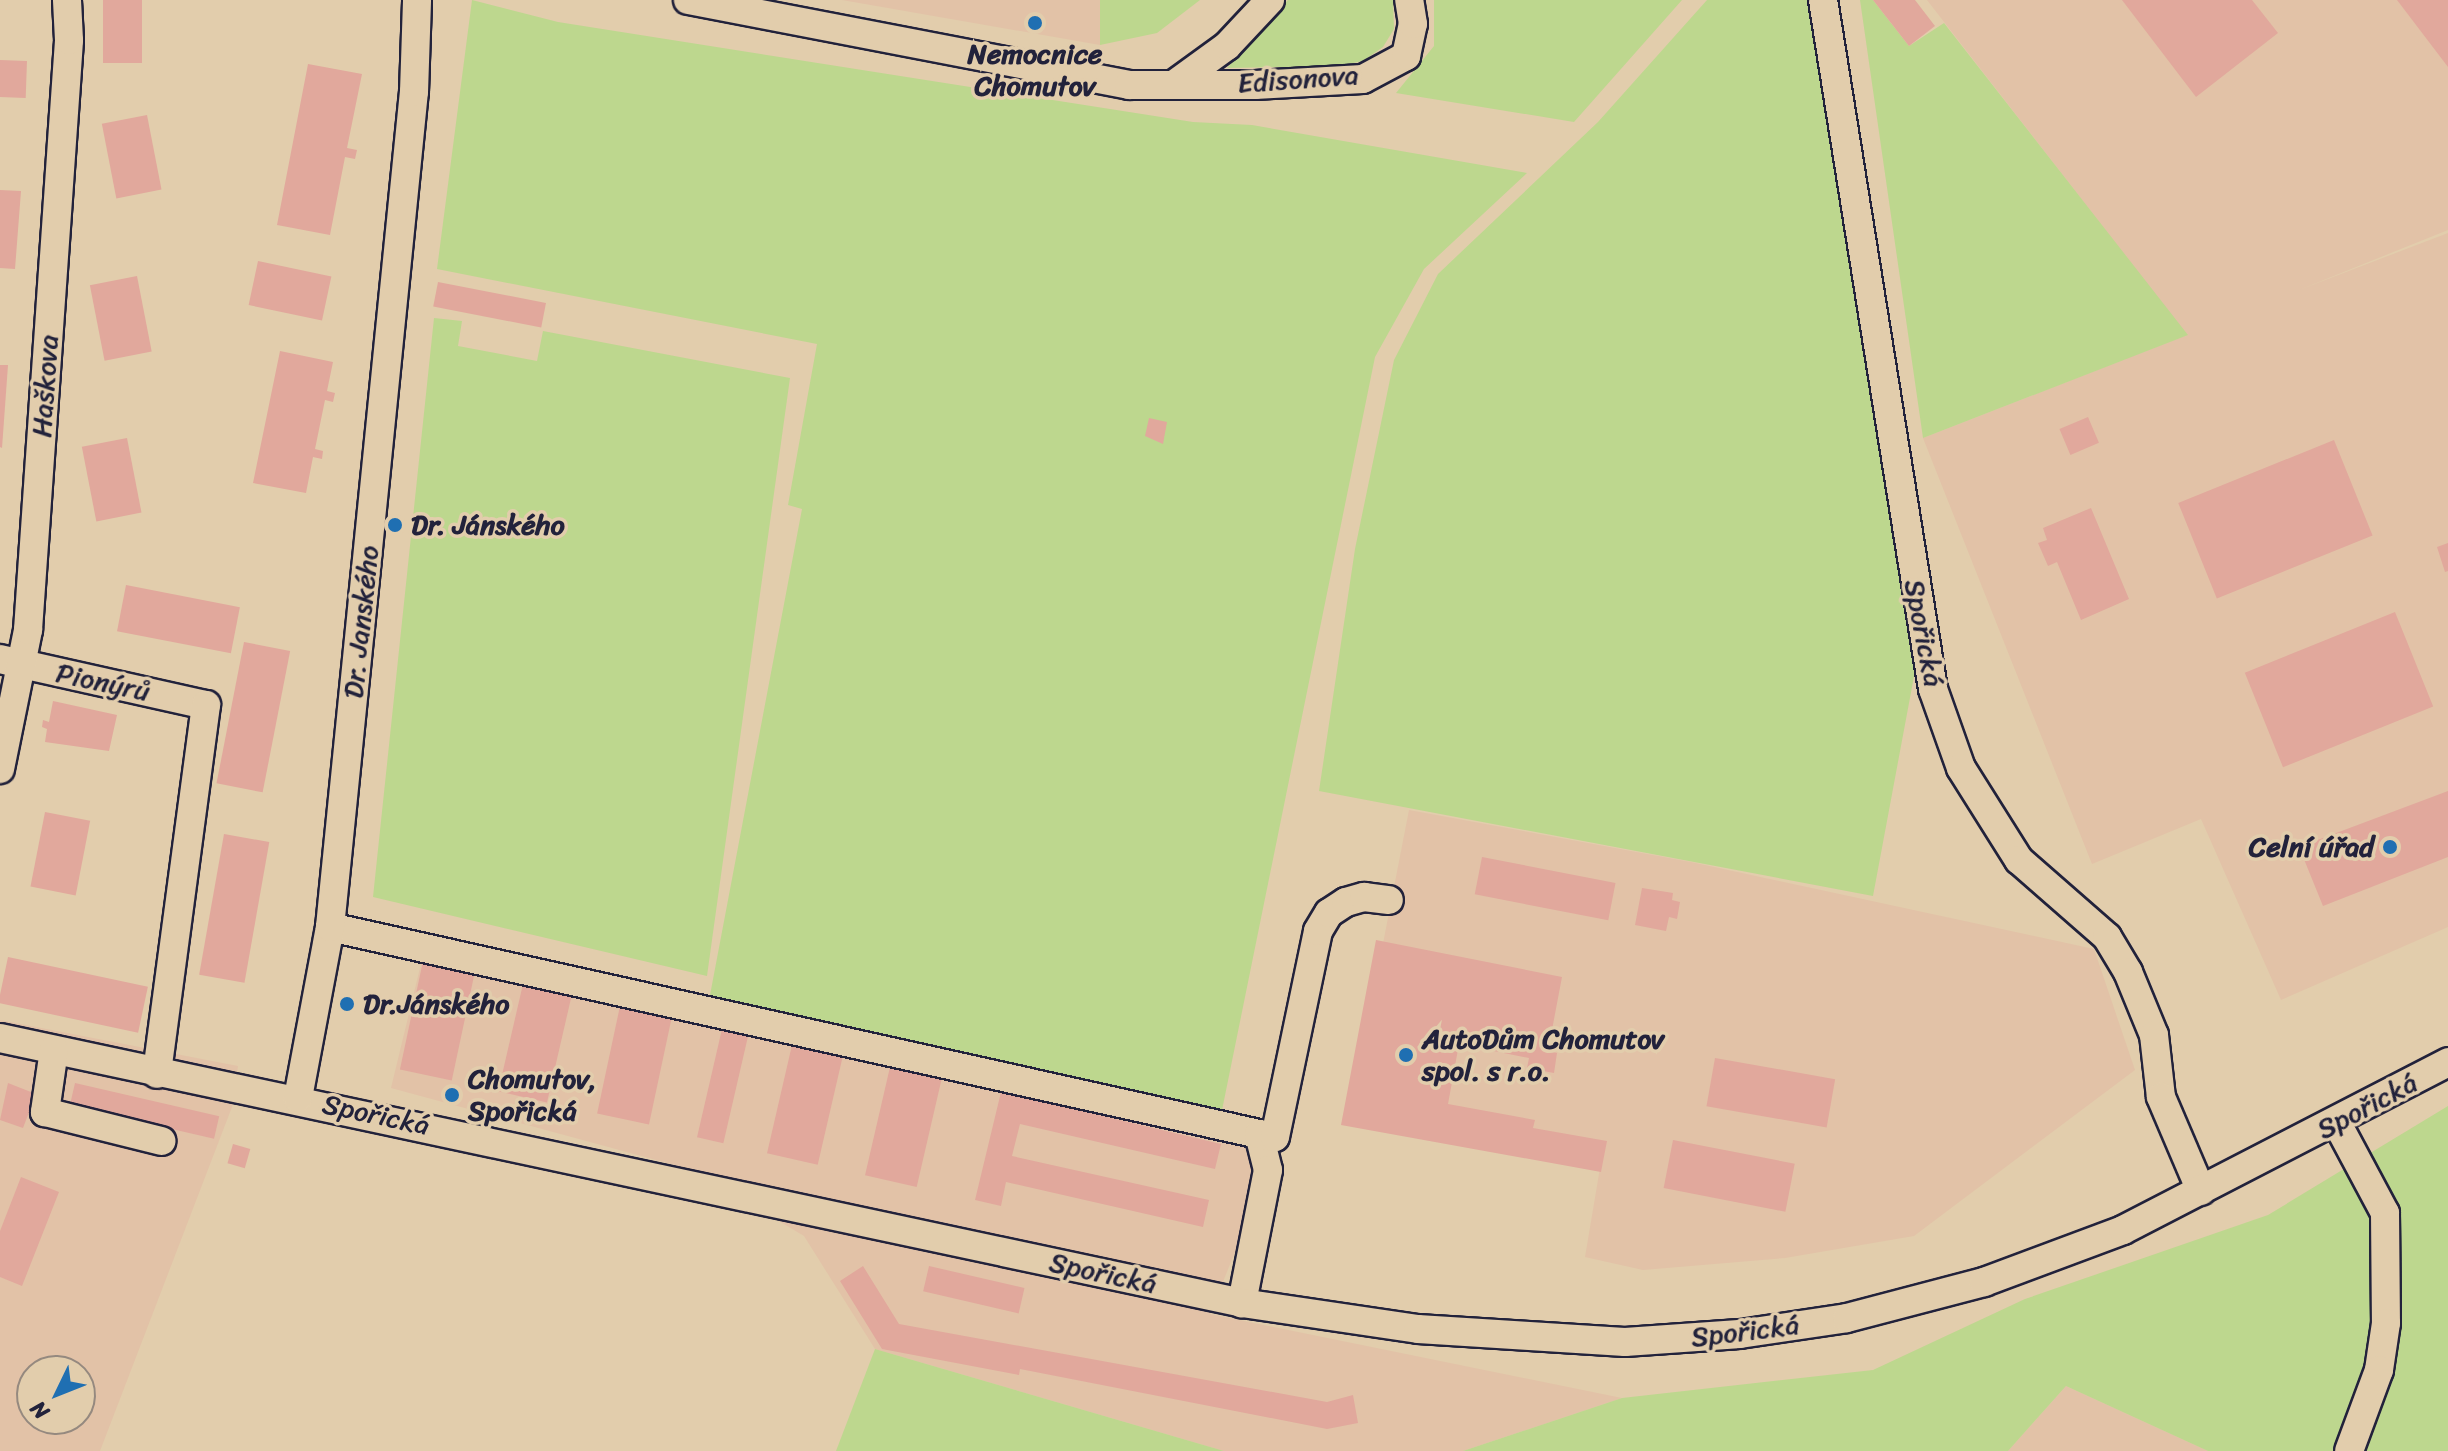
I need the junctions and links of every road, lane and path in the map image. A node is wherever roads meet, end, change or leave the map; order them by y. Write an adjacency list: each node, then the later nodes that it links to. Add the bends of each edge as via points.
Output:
1 (67, 0): 9 (street, Haškova, via 67,69)
2 (417, 0): 12 (street, Dr. Janského, via 414,92)
3 (688, 0): 4 (street, Edisonova)
4 (697, 0): 8 (street, Edisonova, via 1129,85)
5 (1270, 0): 8 (street, Edisonova, via 1227,46)
6 (1409, 0): 8 (street, Edisonova, via 1413,24 1406,56 1363,79)
7 (1823, 0): 21 (street, Spořická, via 1933,689 1961,768 2019,860 2107,937 2128,972 2154,1035 2161,1097)
8 (1176, 83)
9 (12, 662): 10 (street, Haškova); 16 (street, Pionýrů, via 206,705)
10 (0, 769)
11 (1389, 900): 19 (street, via 1364,897 1346,902 1329,913 1318,931 1275,1137)
12 (330, 927): 17 (street, Dr. Janského); 19 (street)
13 (0, 1038): 14 (street, Spořická)
14 (54, 1050): 16 (street, Spořická); 20 (street, via 45,1112)
15 (2448, 1062): 18 (street, Spořická)
16 (157, 1074): 17 (street, Spořická)
17 (298, 1098): 22 (street, Spořická)
18 (2337, 1123): 21 (street, Spořická); 23 (street, via 2385,1213 2386,1323 2379,1370)
19 (1259, 1134): 22 (street, via 1268,1170)
20 (161, 1141)
21 (2201, 1191): 22 (street, Spořická, via 2123,1230 1984,1282 1847,1318 1740,1334 1568,1342 1376,1324)
22 (1242, 1303)
23 (2349, 1451)

